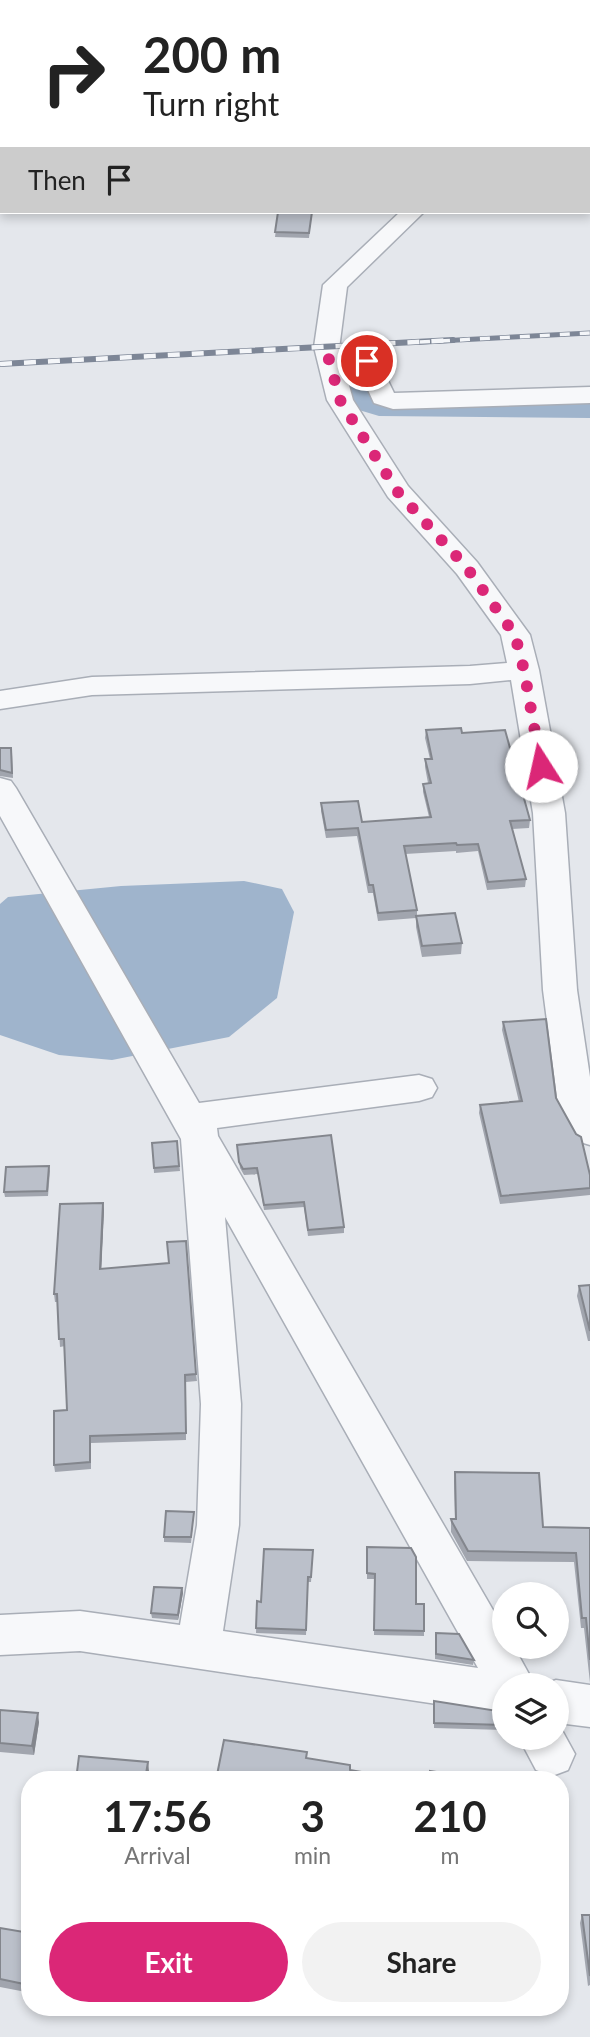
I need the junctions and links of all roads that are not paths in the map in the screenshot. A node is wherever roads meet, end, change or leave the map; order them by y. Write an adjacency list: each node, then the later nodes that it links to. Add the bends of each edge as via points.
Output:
1 (411, 214): 2 (street, via 335,285)
2 (328, 356): 3 (street, via 367,361 383,398 394,401); 4 (street, via 340,400 354,423 397,491 467,568 515,635)
3 (590, 396)
4 (524, 670): 5 (street, via 92,686); 8 (street, via 549,813 560,990 576,1105)
5 (0, 700)
6 (0, 788): 11 (street)
7 (419, 1088): 10 (street, via 198,1117 221,1404 218,1525)
8 (590, 1131)
9 (0, 1635): 10 (street, via 80,1631)
10 (198, 1648): 12 (street)
11 (505, 1673)
12 (492, 1691)
13 (569, 1703): 14 (street)
14 (590, 1706)

